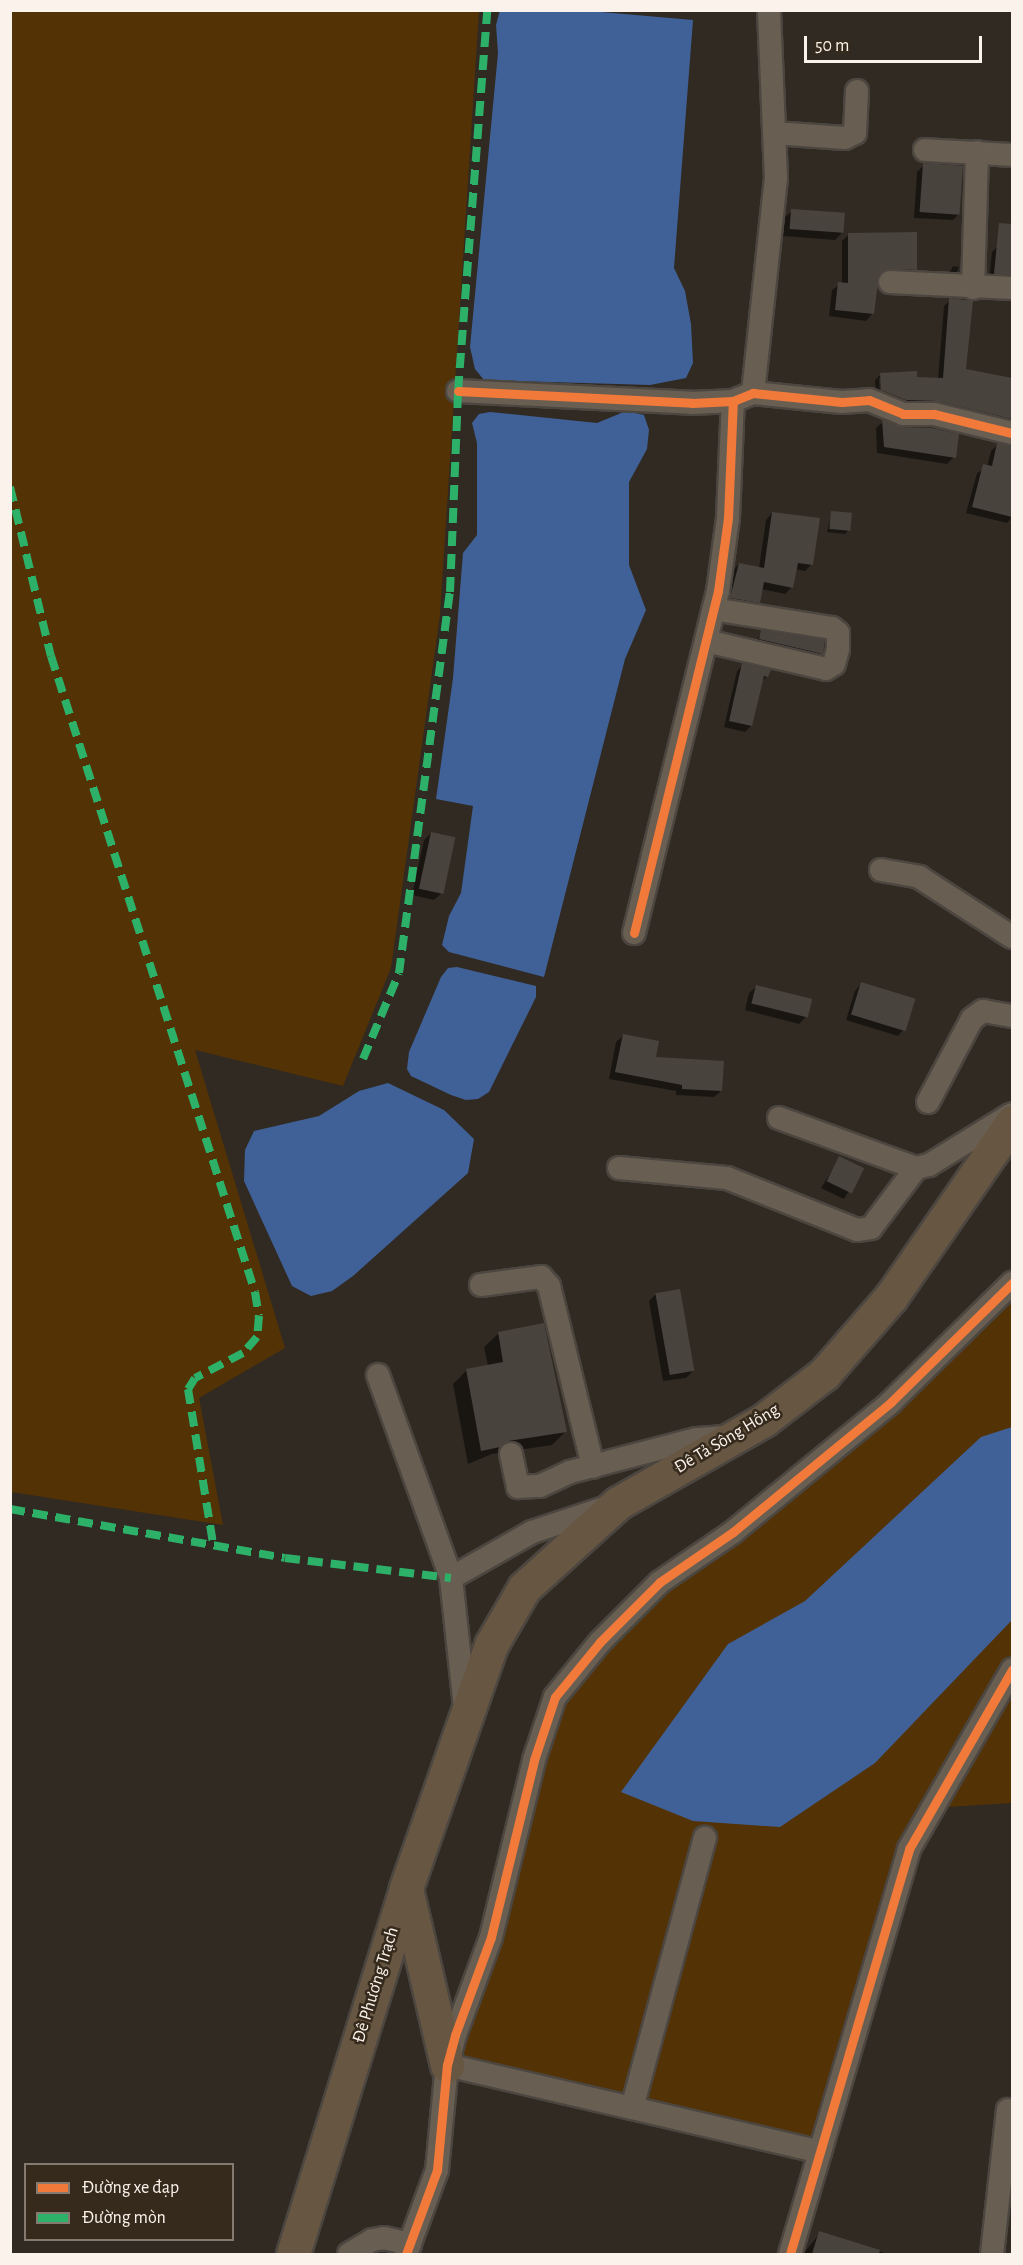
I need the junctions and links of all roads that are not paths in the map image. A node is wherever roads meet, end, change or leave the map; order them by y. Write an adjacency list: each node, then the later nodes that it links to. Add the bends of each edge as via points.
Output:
1 (769, 10): 3 (street)
2 (856, 91): 3 (street, via 855,133 845,138)
3 (774, 133): 11 (street, via 771,244)
4 (925, 150): 5 (street)
5 (977, 152): 6 (street); 8 (street)
6 (1012, 155)
7 (890, 282): 8 (street)
8 (973, 288): 9 (street)
9 (1012, 288)
10 (458, 391): 11 (street, via 692,403)
11 (743, 397): 12 (street, via 869,400 903,414 934,414); 13 (street)
12 (1012, 433)
13 (714, 609): 14 (street); 14 (street, via 832,628 838,633 838,649 834,664 826,669)
14 (706, 641): 16 (street)
15 (881, 870): 17 (street, via 919,877)
16 (634, 933)
17 (1012, 937)
18 (1012, 1016): 19 (street, via 983,1011 972,1019)
19 (928, 1102)
20 (1012, 1113): 24 (street, via 929,1165)
21 (779, 1118): 24 (street)
22 (1012, 1122): 28 (main road, Đê Tả Sông Hồng, via 891,1297 824,1374)
23 (619, 1168): 24 (street, via 727,1178 857,1230 871,1228)
24 (916, 1168)
25 (1012, 1283): 37 (street, via 891,1402 733,1532 660,1582 600,1642 555,1697 534,1760 491,1938)
26 (481, 1285): 30 (street, via 541,1277 549,1286)
27 (378, 1375): 32 (street)
28 (735, 1437): 30 (street, via 697,1439); 31 (main road, Đê Tả Sông Hồng)
29 (511, 1454): 30 (street, via 518,1487 540,1485)
30 (592, 1467)
31 (618, 1503): 32 (street, via 532,1532); 34 (main road, Đê Tả Sông Hồng, via 524,1588 491,1645)
32 (451, 1578): 34 (street)
33 (1012, 1670): 40 (street, via 909,1849)
34 (466, 1717): 36 (main road, Đê Phương Trạch)
35 (705, 1838): 38 (street)
36 (406, 1888): 37 (main road); 42 (main road, Đê Phương Trạch)
37 (447, 2065): 38 (street); 41 (street, via 437,2170)
38 (632, 2108): 40 (street)
39 (1008, 2110): 45 (street)
40 (820, 2152): 44 (street)
41 (408, 2249): 43 (street, via 384,2238 372,2240)
42 (293, 2254)
43 (349, 2254)
44 (790, 2254)
45 (992, 2254)

